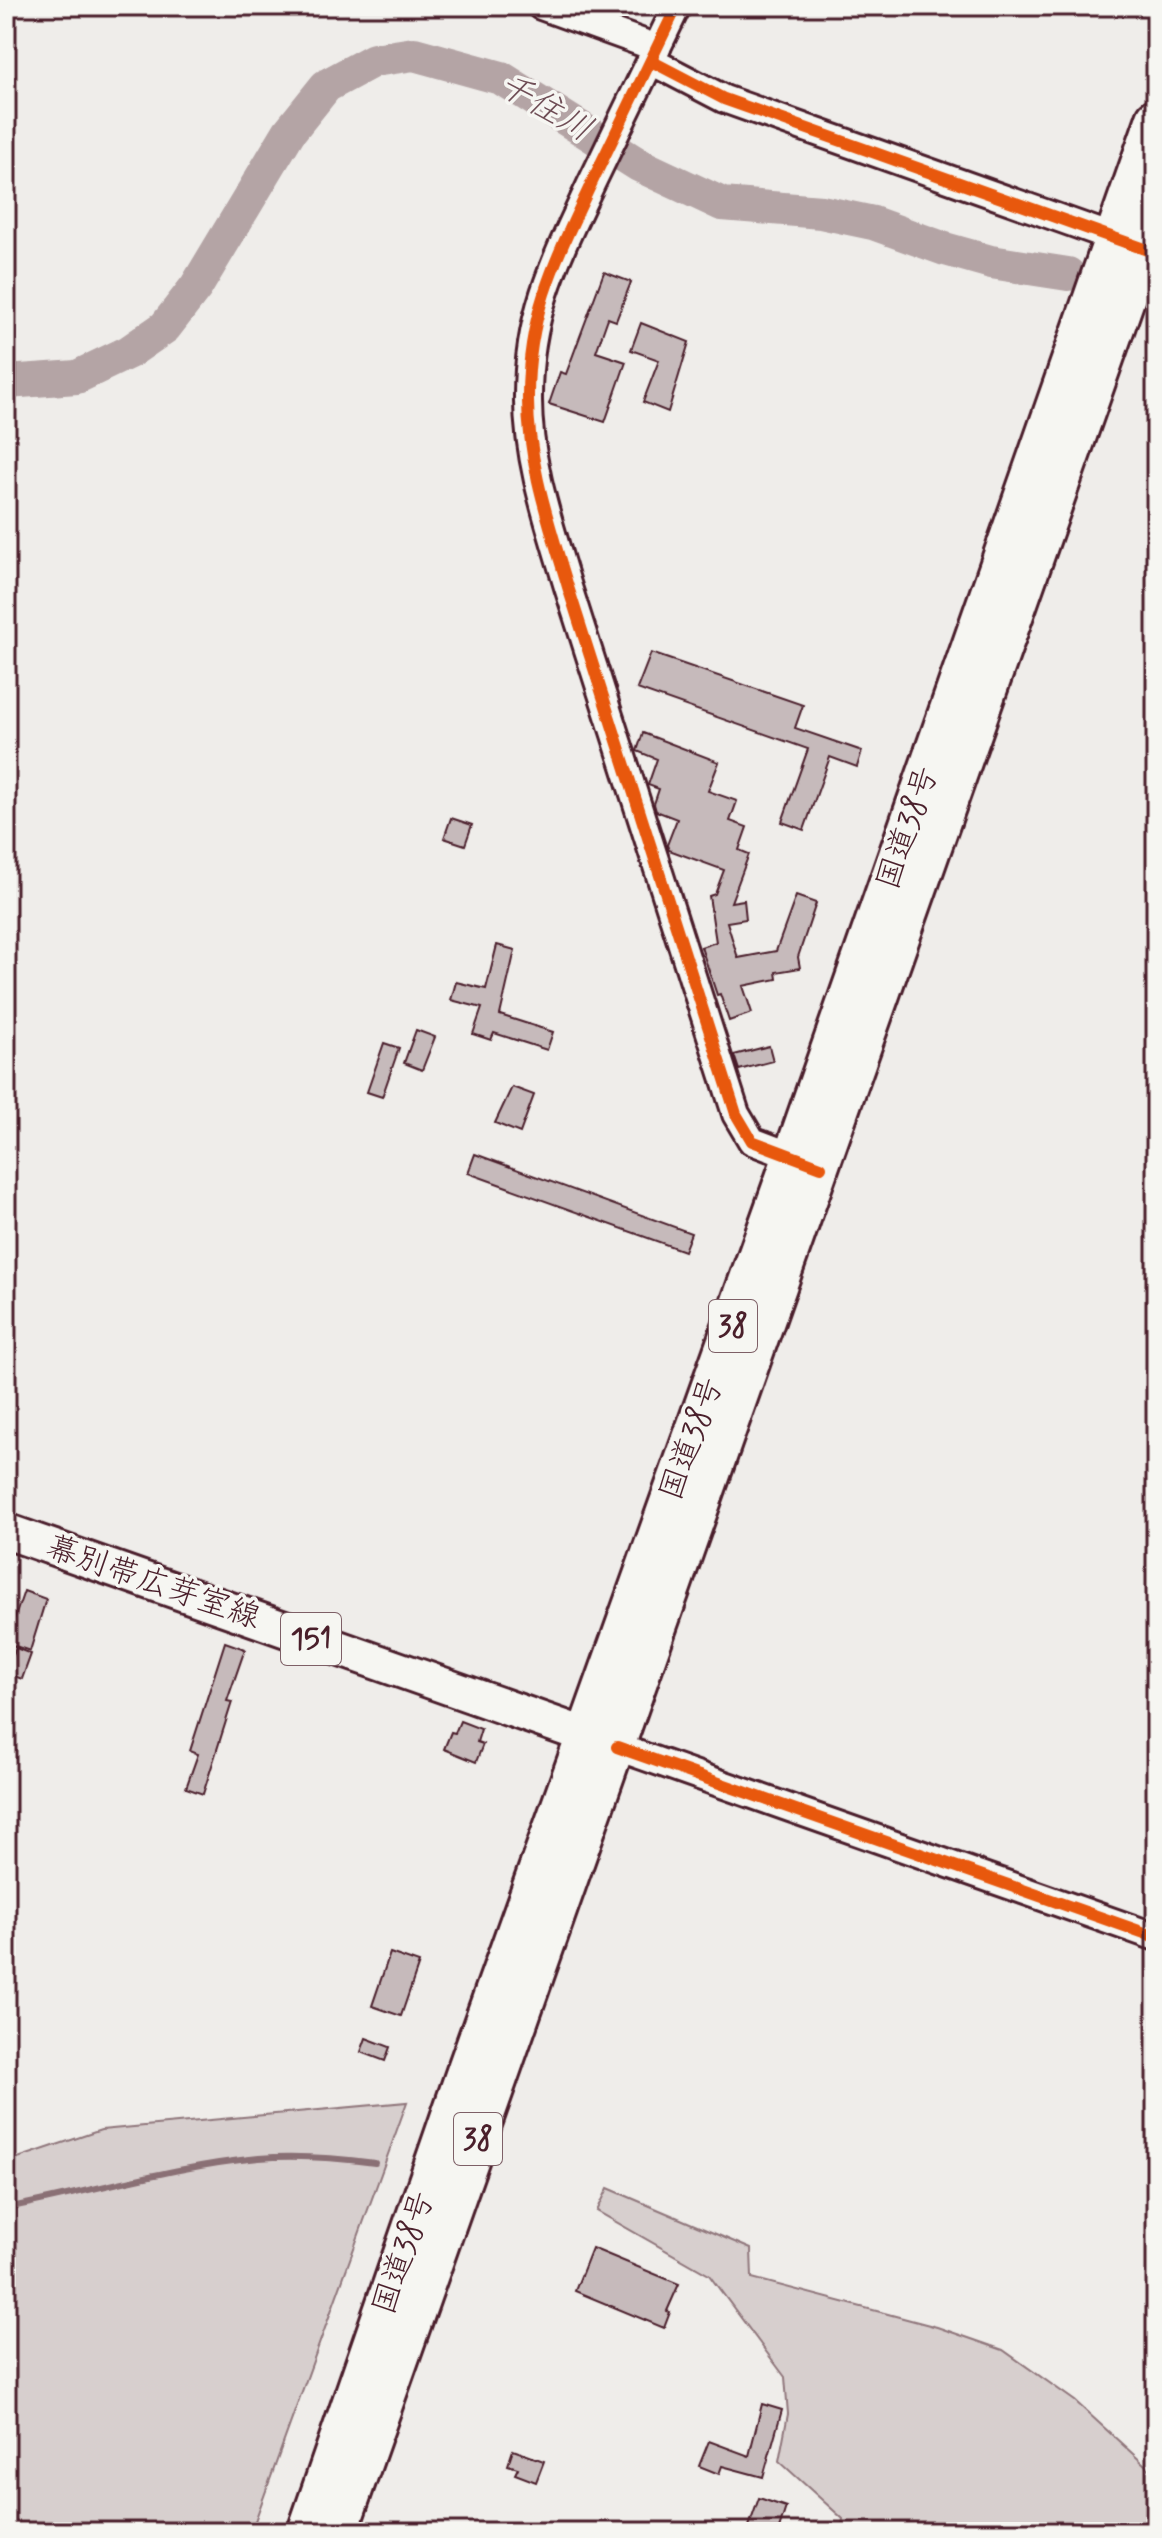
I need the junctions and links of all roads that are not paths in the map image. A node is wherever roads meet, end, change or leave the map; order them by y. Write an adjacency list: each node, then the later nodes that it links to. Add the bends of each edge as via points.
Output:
1 (541, 6): 3 (street)
2 (677, 6): 3 (street)
3 (654, 55): 6 (street, via 724,99); 7 (street, via 552,267 535,319 527,399 532,446 563,572 736,1114 752,1141)
4 (1156, 118): 6 (highway, 国道38号 / 38)
5 (1156, 211): 6 (highway, 国道38号 / 38)
6 (1138, 246): 7 (highway, 国道38号 / 38)
7 (807, 1162): 9 (highway, 国道38号 / 38)
8 (6, 1531): 9 (main road, 幕別帯広芽室線 / 151)
9 (602, 1742): 10 (street); 11 (highway, 国道38号 / 38, via 468,2066); 12 (highway, 国道38号 / 38)
10 (1156, 1937)
11 (307, 2532)
12 (338, 2532)

